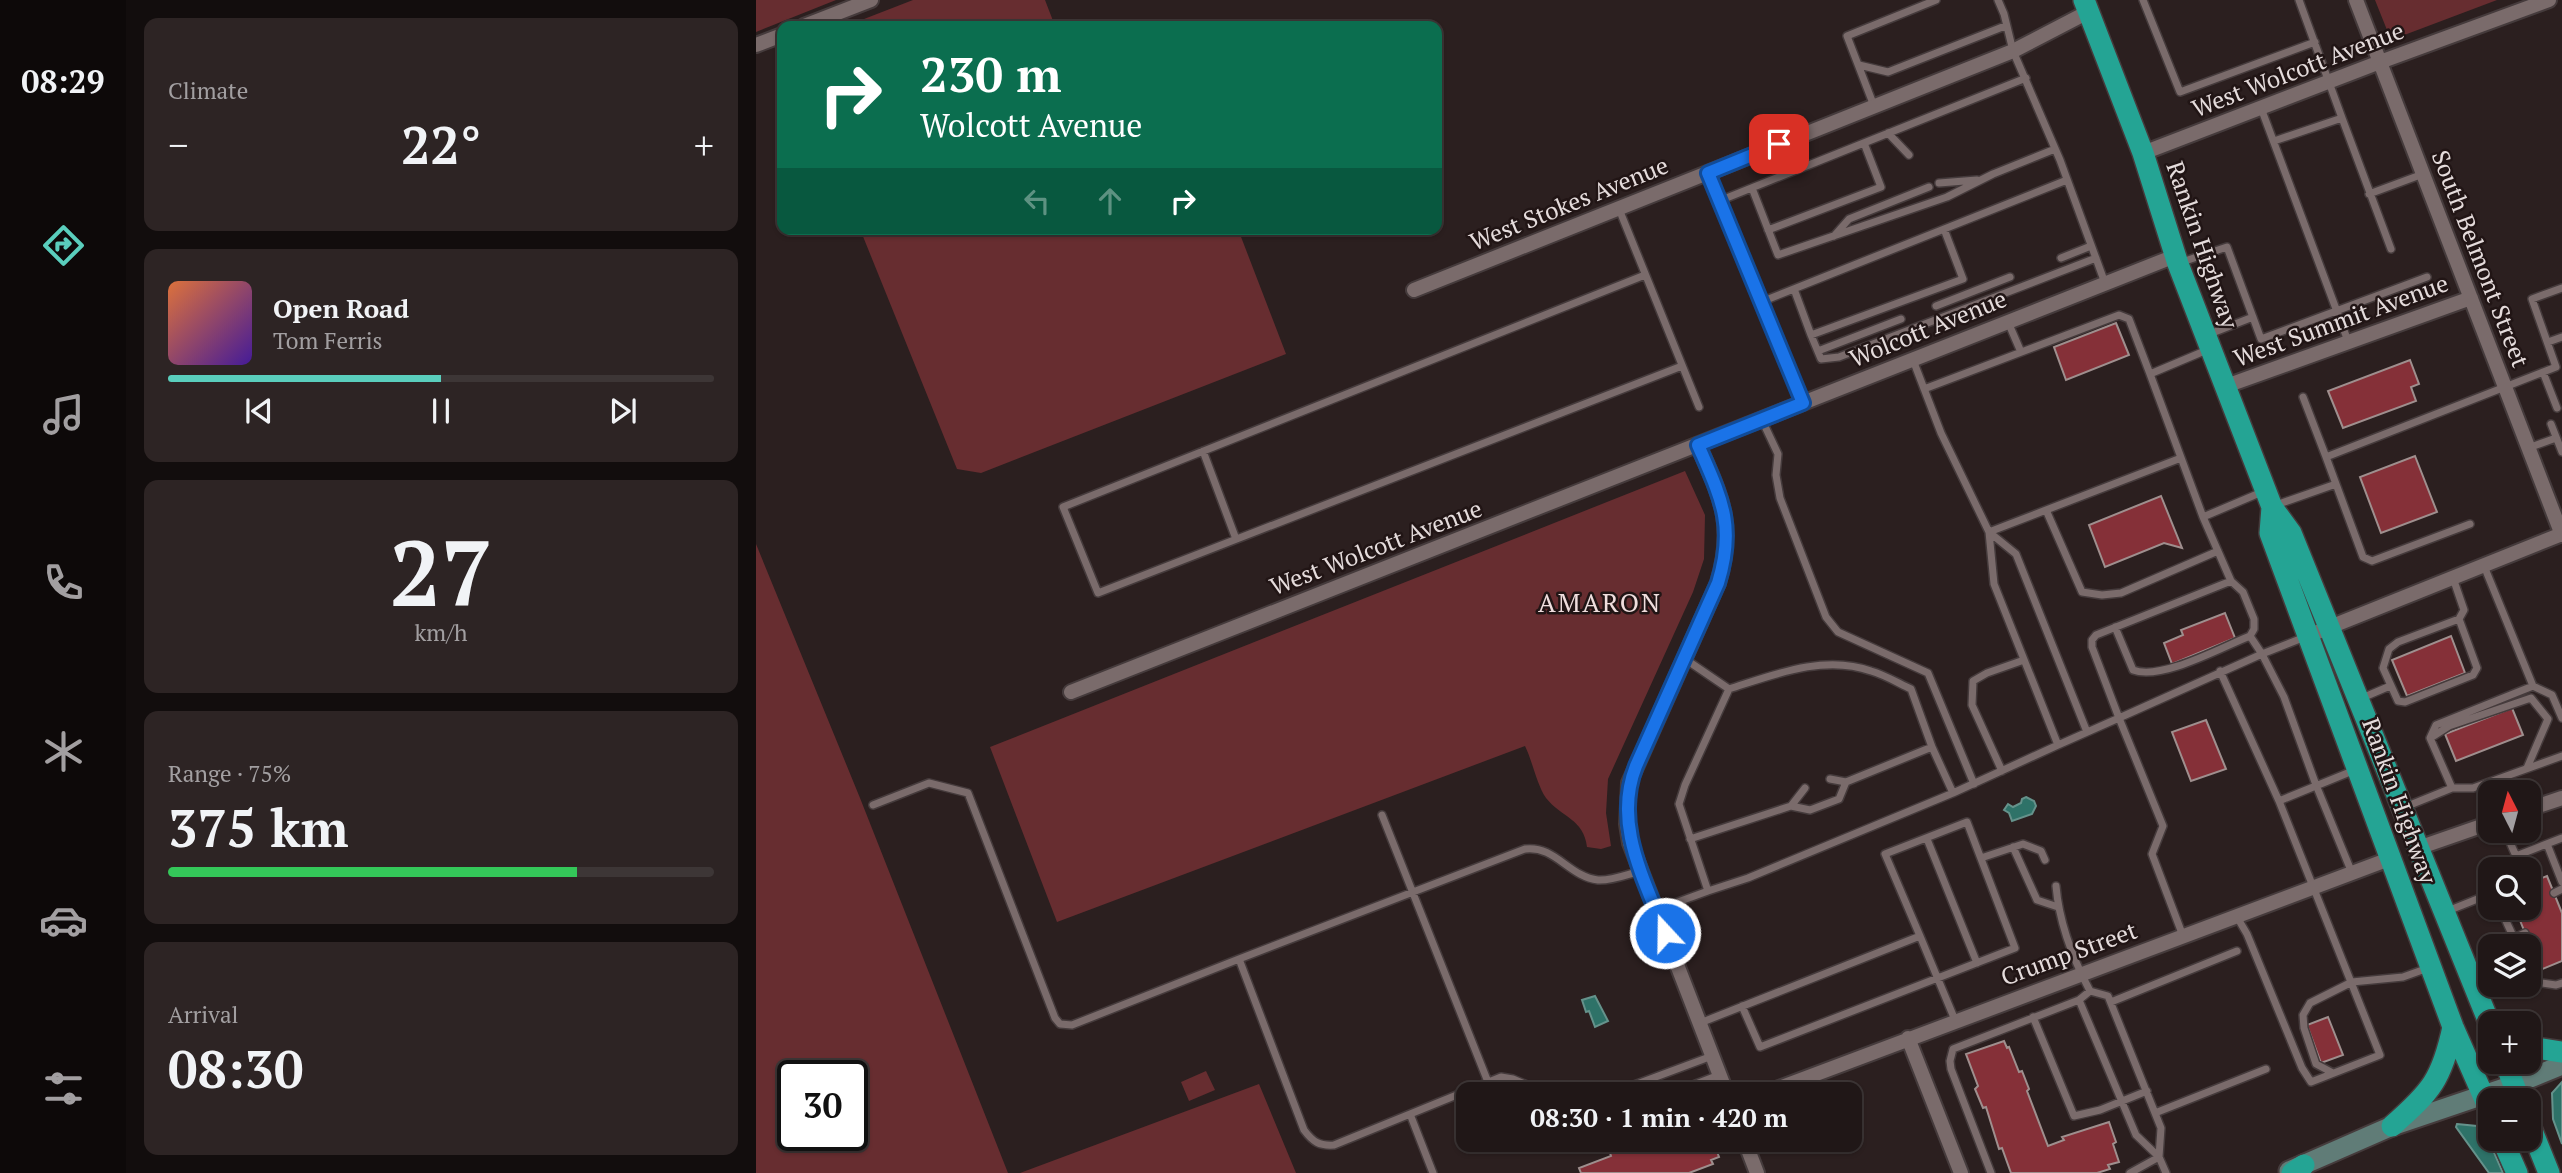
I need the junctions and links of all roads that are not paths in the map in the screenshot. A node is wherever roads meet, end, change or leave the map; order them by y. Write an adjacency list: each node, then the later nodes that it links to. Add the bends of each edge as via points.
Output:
1 (871, 0): 9 (street)
2 (1936, 0): 16 (lane, via 1847,36)
3 (1998, 0): 10 (lane)
4 (2143, 0): 12 (lane, via 2180,92)
5 (2299, 0): 12 (lane)
6 (2357, 0): 15 (street, South Belmont Street)
7 (2549, 0): 15 (street, West Wolcott Avenue)
8 (2086, 6): 14 (street, West Stokes Avenue); 26 (highway, Rankin Highway)
9 (817, 21)
10 (2005, 26): 14 (lane); 16 (lane, via 1888,72)
11 (777, 37): 13 (street)
12 (2315, 42): 18 (lane)
13 (756, 45)
14 (2013, 51): 17 (lane); 19 (street, West Stokes Avenue)
15 (2380, 62): 18 (street, West Wolcott Avenue); 29 (street, South Belmont Street)
16 (1859, 65): 19 (lane)
17 (2026, 78): 22 (lane); 25 (lane)
18 (2330, 82): 20 (street, West Wolcott Avenue); 21 (lane)
19 (1874, 106): 28 (street, West Stokes Avenue)
20 (2261, 108): 23 (lane); 26 (street, West Wolcott Avenue)
21 (2342, 118): 23 (lane); 35 (lane)
22 (1888, 133): 24 (lane); 27 (lane)
23 (2274, 141): 56 (lane)
24 (1864, 142): 34 (lane); 39 (lane, via 1881,187)
25 (2055, 149): 30 (lane); 31 (lane)
26 (2143, 153): 45 (highway, Rankin Highway)
27 (1909, 155)
28 (1708, 173): 36 (lane); 37 (street, West Stokes Avenue)
29 (2423, 174): 35 (lane); 53 (street, South Belmont Street)
30 (1981, 180): 32 (lane); 40 (lane, via 1947,197)
31 (2067, 180): 38 (lane); 41 (lane)
32 (1939, 183)
33 (1928, 187): 40 (lane, via 1849,219)
34 (1752, 188): 36 (lane); 39 (lane)
35 (2370, 194): 42 (lane)
36 (1719, 201): 54 (lane)
37 (1619, 209): 46 (lane); 51 (street, West Stokes Avenue)
38 (1944, 229): 52 (lane); 60 (lane, via 1963,279)
39 (1768, 230): 40 (lane, via 1778,255)
40 (1833, 236)
41 (2091, 246): 43 (lane); 44 (lane)
42 (2391, 250)
43 (2061, 258)
44 (2096, 258): 49 (lane); 65 (lane, via 1839,357 1821,359)
45 (2176, 260): 49 (street, Wolcott Avenue); 57 (lane, via 2227,247); 63 (highway, Rankin Highway)
46 (1645, 275): 68 (lane); 84 (lane)
47 (2010, 277): 55 (lane)
48 (2427, 277): 56 (lane)
49 (2105, 284): 59 (street, Wolcott Avenue)
50 (2562, 288): 64 (lane, via 2532,299)
51 (1414, 289)
52 (1794, 289): 54 (lane); 60 (lane)
53 (2471, 298): 62 (street, West Summit Avenue); 74 (street, South Belmont Street)
54 (1761, 302): 76 (lane)
55 (1936, 306)
56 (2337, 310): 57 (lane, via 2261,339); 62 (lane)
57 (2253, 317): 63 (lane)
58 (1901, 319): 65 (lane)
59 (2008, 323): 66 (lane); 67 (street, Wolcott Avenue)
60 (1811, 335): 65 (lane)
61 (2562, 337): 64 (lane)
62 (2348, 341): 72 (street, West Summit Avenue)
63 (2209, 342): 71 (lane); 72 (highway, Rankin Highway)
64 (2548, 342): 69 (lane)
65 (1818, 351)
66 (2021, 352): 71 (lane, via 2119,314 2129,319); 73 (lane)
67 (1913, 360): 73 (lane); 76 (street, Wolcott Avenue)
68 (1682, 366): 77 (lane); 95 (lane)
69 (2559, 366): 70 (lane)
70 (2543, 372): 74 (lane); 78 (lane)
71 (2150, 374): 87 (lane)
72 (2226, 386): 89 (highway, Rankin Highway)
73 (1924, 388): 93 (lane)
74 (2504, 388): 83 (street, South Belmont Street); 86 (lane)
75 (2303, 397): 86 (lane)
76 (1803, 403): 79 (street, Wolcott Avenue)
77 (1699, 407)
78 (2557, 408)
79 (1762, 420): 82 (street, Wolcott Avenue); 126 (lane, via 1778,454 1780,498 1826,617 1838,632 1928,673)
80 (2552, 424): 81 (lane)
81 (2556, 438): 83 (lane); 85 (lane)
82 (1698, 445): 105 (street, via 1718,489 1727,532 1718,583); 111 (street, West Wolcott Avenue)
83 (2528, 448): 94 (street, South Belmont Street)
84 (1203, 451): 95 (lane); 95 (lane, via 1063,507 1098,593)
85 (2562, 452)
86 (2326, 457): 88 (lane)
87 (2181, 458): 90 (lane); 91 (lane)
88 (2336, 485): 89 (lane); 92 (lane, via 2363,557 2372,561)
89 (2269, 499): 91 (lane); 102 (highway, Rankin Highway, via 2291,533)
90 (2046, 510): 93 (lane); 96 (lane, via 2082,592 2121,593)
91 (2203, 517): 96 (lane)
92 (2470, 524)
93 (1989, 532): 106 (lane, via 1994,584); 115 (lane, via 2016,554)
94 (2562, 534): 97 (street)
95 (1236, 539)
96 (2218, 551): 99 (lane)
97 (2484, 566): 98 (street); 109 (lane)
98 (2453, 578): 100 (lane, via 2464,610); 102 (street)
99 (2231, 581): 101 (lane); 103 (lane, via 2243,592 2254,619)
100 (2459, 619): 108 (lane, via 2389,649 2383,668); 108 (lane, via 2476,661 2473,675 2405,702 2398,701)
101 (2115, 626): 103 (lane, via 2133,670 2140,673 2177,666); 113 (lane, via 2096,635 2092,647)
102 (2319, 631): 104 (lane); 112 (highway, Rankin Highway); 116 (highway, Rankin Highway)
103 (2250, 636): 104 (lane)
104 (2262, 654): 107 (lane); 127 (lane, via 2284,696)
105 (1684, 658): 110 (lane); 150 (street, via 1629,783 1627,824)
106 (2024, 660): 118 (lane); 123 (lane, via 1973,681 1972,705)
107 (2220, 671): 113 (lane); 132 (lane)
108 (2390, 686): 112 (lane)
109 (2533, 686): 114 (lane, via 2552,695); 117 (lane, via 2436,725)
110 (1729, 689): 119 (lane, via 1800,666 1870,670 1911,689); 140 (lane, via 1679,804)
111 (1071, 692)
112 (2358, 699): 136 (highway, Rankin Highway)
113 (2119, 718): 115 (lane); 165 (lane, via 2162,826 2152,854)
114 (2562, 718)
115 (2087, 732): 118 (lane)
116 (2346, 732): 121 (highway, Rankin Highway); 145 (highway, via 2368,749 2403,838)
117 (2430, 738): 122 (lane, via 2449,726 2531,698 2548,719); 128 (lane)
118 (2057, 745): 123 (lane)
119 (1932, 747): 125 (lane); 130 (lane)
120 (2562, 756): 122 (lane)
121 (2359, 768): 127 (lane); 148 (highway, Rankin Highway)
122 (2527, 768): 128 (lane, via 2473,788)
123 (2002, 771): 126 (lane)
124 (1830, 779): 125 (lane)
125 (1846, 782): 135 (lane, via 1839,799 1810,810)
126 (1974, 784): 130 (lane)
127 (2316, 785): 132 (lane); 151 (lane)
128 (2452, 788): 136 (lane)
129 (1805, 789): 135 (lane)
130 (1952, 793): 156 (lane)
131 (2562, 798): 134 (street)
132 (2279, 801): 154 (lane)
133 (873, 805): 167 (lane, via 929,783 968,793 1060,1024 1072,1026)
134 (2541, 805)
135 (1791, 806): 140 (lane)
136 (2401, 808): 145 (highway, Rankin Highway)
137 (1382, 815): 158 (lane)
138 (2478, 827): 145 (street)
139 (2562, 838): 143 (lane)
140 (1690, 839): 156 (lane)
141 (1927, 839): 147 (lane, via 1967,822); 164 (lane, via 1885,854); 168 (lane)
142 (2511, 844): 146 (lane)
143 (2547, 844): 146 (lane); 152 (lane)
144 (2013, 847): 147 (lane); 149 (lane, via 2022,844 2041,850); 160 (lane, via 2036,900)
145 (2418, 848): 162 (highway, Rankin Highway)
146 (2516, 856)
147 (1981, 858): 168 (lane, via 2015,948)
148 (2392, 858): 151 (street, Crump Street); 169 (highway, Rankin Highway); 170 (highway, via 2421,877 2452,952)
149 (2045, 860)
150 (1641, 871): 158 (lane, via 1590,878 1537,847); 161 (street)
151 (2352, 873): 154 (street, Crump Street)
152 (2562, 882)
153 (2056, 886): 160 (lane)
154 (2314, 887): 163 (street, Crump Street); 173 (lane)
155 (2562, 889): 157 (lane)
156 (1708, 891): 161 (lane)
157 (2554, 892)
158 (1412, 893): 167 (lane); 195 (lane)
159 (2478, 899): 162 (lane)
160 (2058, 907): 171 (lane)
161 (1656, 910): 185 (street)
162 (2445, 912): 170 (highway, Rankin Highway)
163 (2236, 916): 165 (street, Crump Street); 193 (lane, via 2248,934 2302,1068 2311,1082)
164 (1920, 936): 172 (lane); 180 (lane)
165 (2183, 936): 171 (street, Crump Street)
166 (2237, 951): 178 (lane)
167 (1239, 959): 209 (lane, via 1304,1130 1313,1142 1334,1145)
168 (1977, 963): 172 (lane)
169 (2432, 967): 173 (lane, via 2403,977); 186 (highway, Rankin Highway)
170 (2468, 969): 179 (highway, Rankin Highway)
171 (2081, 973): 176 (lane); 184 (street, Crump Street)
172 (1938, 979): 180 (lane, via 1760,1047); 184 (lane)
173 (2351, 982): 193 (lane, via 2380,1055); 193 (lane, via 2310,1003 2303,1015 2316,1064)
174 (2541, 983): 175 (lane)
175 (2562, 983)
176 (2090, 990): 177 (lane); 178 (lane, via 2108,996)
177 (2079, 1000): 183 (lane); 206 (lane)
178 (2111, 1002): 204 (lane)
179 (2482, 1002): 181 (highway, Rankin Highway); 182 (highway)
180 (1742, 1006): 185 (lane)
181 (2485, 1011)
182 (2489, 1011)
183 (2033, 1017): 206 (lane, via 2074,1116); 219 (lane, via 1950,1054 1951,1069)
184 (1955, 1020): 187 (street, Crump Street)
185 (1700, 1023): 190 (street)
186 (2453, 1027): 202 (highway, Rankin Highway); 210 (highway, via 2437,1079 2423,1099)
187 (1908, 1038): 201 (street, Crump Street); 218 (street)
188 (2541, 1048): 189 (highway)
189 (2562, 1052)
190 (1712, 1056): 194 (street); 198 (lane)
191 (2562, 1065): 203 (main road)
192 (2266, 1069): 208 (lane)
193 (2333, 1073)
194 (1719, 1075): 199 (lane); 200 (street)
195 (1488, 1082)
196 (1490, 1082): 197 (lane, via 1500,1077)
197 (1520, 1082)
198 (1643, 1082)
199 (1701, 1082)
200 (1722, 1082)
201 (1794, 1082)
202 (2480, 1088)
203 (2525, 1088)
204 (2147, 1091): 206 (lane); 208 (lane)
205 (1456, 1096): 209 (lane)
206 (2122, 1102): 214 (lane, via 2136,1135)
207 (2478, 1105): 210 (main road)
208 (2155, 1113): 214 (lane, via 2161,1128)
209 (1410, 1114): 216 (lane)
210 (2392, 1126): 215 (main road)
211 (2507, 1151): 223 (highway)
212 (2540, 1151): 224 (highway)
213 (1749, 1152): 217 (street)
214 (2159, 1157): 220 (lane); 221 (lane)
215 (2298, 1169): 222 (main road)
216 (1433, 1173)
217 (1757, 1173)
218 (1961, 1173)
219 (1991, 1173)
220 (2130, 1173)
221 (2166, 1173)
222 (2284, 1173)
223 (2516, 1173)
224 (2549, 1173)

